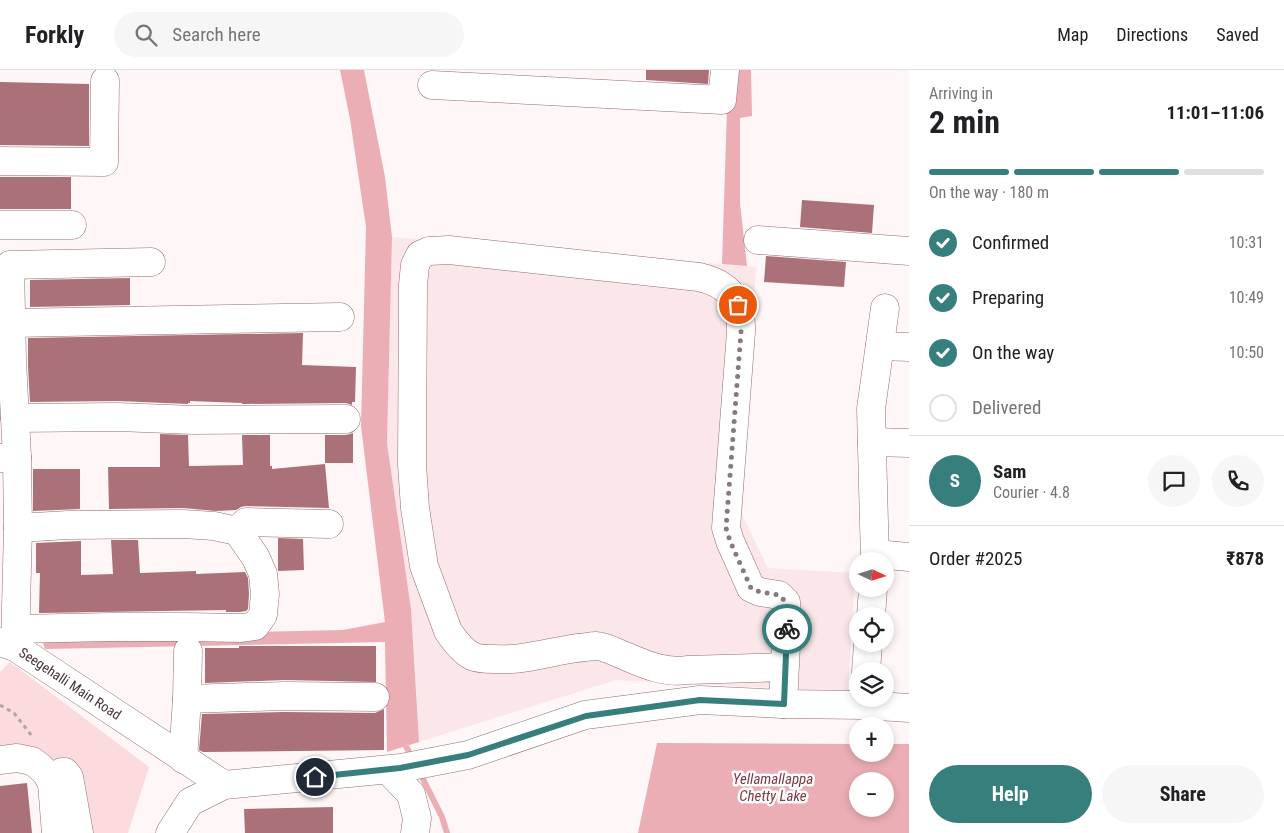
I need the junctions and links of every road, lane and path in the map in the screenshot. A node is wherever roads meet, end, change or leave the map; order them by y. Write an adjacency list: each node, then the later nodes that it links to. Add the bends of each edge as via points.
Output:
1 (725, 70): 4 (street, via 722,100)
2 (516, 80): 4 (street); 5 (street)
3 (105, 82): 6 (street, via 104,162)
4 (610, 82)
5 (432, 85)
6 (0, 161)
7 (72, 224): 8 (street)
8 (0, 225)
9 (758, 240): 10 (street)
10 (909, 251)
11 (151, 262): 14 (street, Seegehalli Main Road, via 10,265)
12 (885, 308): 15 (street)
13 (340, 318): 14 (street)
14 (11, 322): 17 (street, Seegehalli Main Road)
15 (880, 346): 16 (street); 20 (street, via 871,409)
16 (909, 347)
17 (6, 361): 18 (street, Seegehalli Main Road)
18 (15, 418): 19 (street); 22 (street, Seegehalli Main Road)
19 (346, 419)
20 (872, 442): 21 (street); 26 (street)
21 (909, 443)
22 (8, 458): 24 (street, Seegehalli Main Road)
23 (329, 524): 25 (street, via 246,522)
24 (18, 528): 25 (street, via 183,524); 29 (street, Seegehalli Main Road)
25 (236, 531): 30 (street, via 246,542 263,574 263,615 255,626 147,627)
26 (876, 552)
27 (894, 557): 28 (street)
28 (909, 557)
29 (9, 558): 30 (street, Seegehalli Main Road)
30 (10, 640): 39 (street, Seegehalli Main Road)
31 (188, 651): 34 (street)
32 (785, 667): 32 (street, via 786,602 779,595 751,588 726,528 741,332 738,305 731,292 699,277 449,250 420,255 413,285 412,464 415,508 424,566 448,631 462,649 472,656 508,660 597,646 659,669); 36 (street)
33 (374, 697): 34 (street)
34 (187, 699): 39 (street)
35 (849, 702): 36 (street)
36 (784, 704): 41 (street, via 700,700 586,716 468,755)
37 (894, 706): 38 (street)
38 (909, 708)
39 (183, 758): 43 (street, Seegehalli Main Road)
40 (0, 760): 44 (street, via 18,758 32,761 47,774 52,784)
41 (394, 769): 43 (street); 47 (street, via 411,794 417,818)
42 (62, 772): 45 (street, via 69,777)
43 (224, 785): 46 (street, via 190,802)
44 (56, 833)
45 (79, 833)
46 (170, 833)
47 (416, 833)

